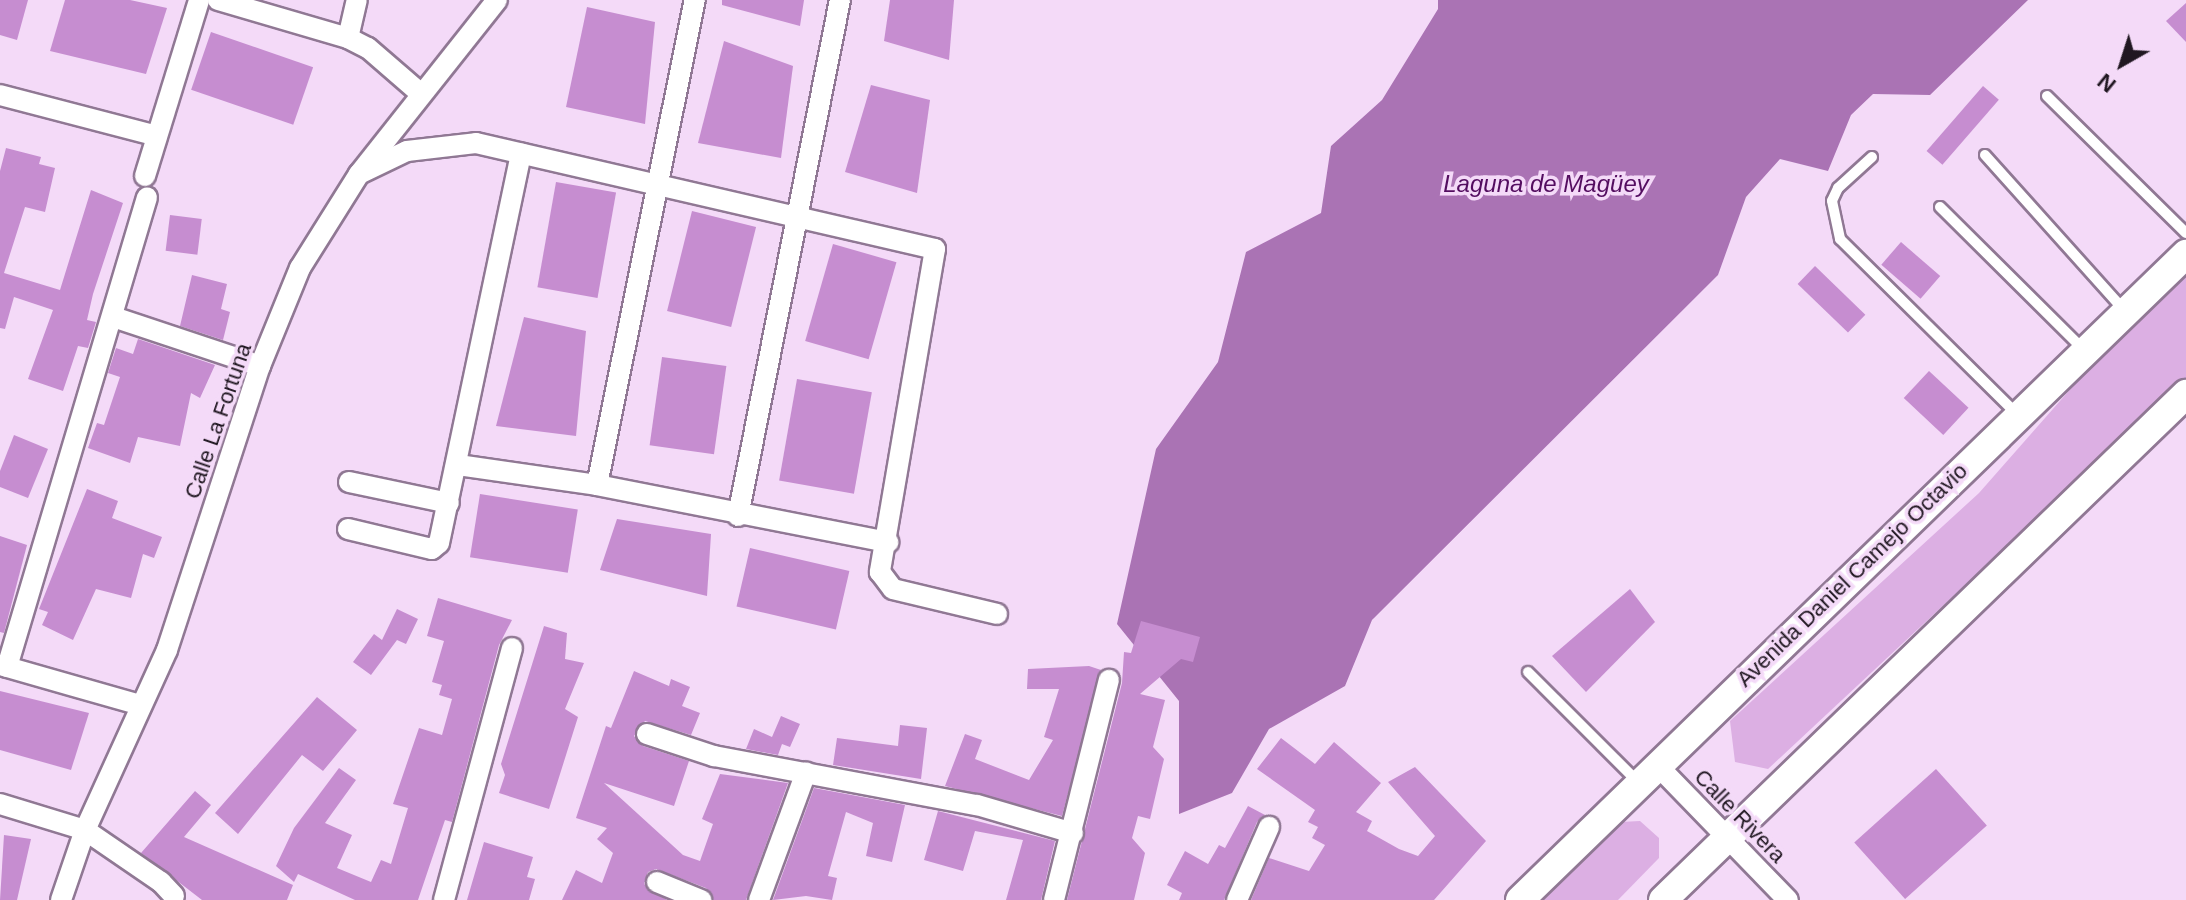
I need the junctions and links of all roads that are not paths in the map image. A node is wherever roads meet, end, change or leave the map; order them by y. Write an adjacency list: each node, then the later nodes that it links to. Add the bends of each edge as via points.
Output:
1 (199, 0): 11 (street)
2 (218, 0): 7 (street)
3 (357, 0): 7 (street)
4 (497, 0): 8 (street, Calle La Fortuna)
5 (695, 0): 17 (street)
6 (840, 0): 20 (street)
7 (348, 38): 8 (street, via 368,48)
8 (420, 93): 15 (street, Calle La Fortuna)
9 (0, 95): 11 (street)
10 (2047, 96): 21 (lane)
11 (157, 136): 16 (street)
12 (521, 154): 15 (street, via 476,143 440,144 407,151); 17 (street); 29 (street)
13 (1985, 155): 23 (lane)
14 (1872, 157): 28 (lane, via 1838,188 1832,201 1840,239)
15 (359, 174): 26 (street, Calle La Fortuna, via 300,268)
16 (145, 176)
17 (655, 184): 20 (street); 31 (street)
18 (147, 197): 24 (street)
19 (1940, 207): 25 (lane)
20 (798, 218): 33 (street); 35 (street, via 935,249)
21 (2186, 233)
22 (2186, 254): 23 (main road, Avenida Daniel Camejo Octavio)
23 (2125, 312): 25 (main road, Avenida Daniel Camejo Octavio)
24 (113, 317): 26 (street); 38 (street)
25 (2084, 350): 28 (main road, Avenida Daniel Camejo Octavio)
26 (260, 366): 41 (street, Calle La Fortuna, via 167,650)
27 (2186, 394): 49 (main road)
28 (2017, 414): 44 (main road, Avenida Daniel Camejo Octavio)
29 (458, 465): 31 (street); 32 (street)
30 (349, 482): 32 (street)
31 (597, 485): 33 (street)
32 (449, 503): 34 (street, via 441,537 432,549)
33 (738, 516): 35 (street)
34 (348, 529)
35 (888, 542): 36 (street, via 880,572 893,589)
36 (997, 614)
37 (512, 648): 53 (street)
38 (4, 666): 41 (street)
39 (1528, 672): 44 (lane)
40 (1109, 680): 48 (street)
41 (140, 705): 47 (street, Calle La Fortuna)
42 (647, 734): 43 (street, via 714,756)
43 (806, 772): 48 (street, via 977,805); 55 (street)
44 (1649, 774): 49 (street, Calle Rivera); 58 (main road, Avenida Daniel Camejo Octavio)
45 (0, 804): 47 (street)
46 (1269, 827): 57 (street)
47 (85, 830): 51 (street); 52 (street, Calle La Fortuna)
48 (1073, 833): 56 (street)
49 (1727, 839): 59 (main road); 60 (street, Calle Rivera)
50 (657, 882): 54 (street)
51 (174, 896)
52 (61, 900)
53 (444, 900)
54 (701, 900)
55 (759, 900)
56 (1054, 900)
57 (1237, 900)
58 (1520, 900)
59 (1663, 900)
60 (1788, 900)

